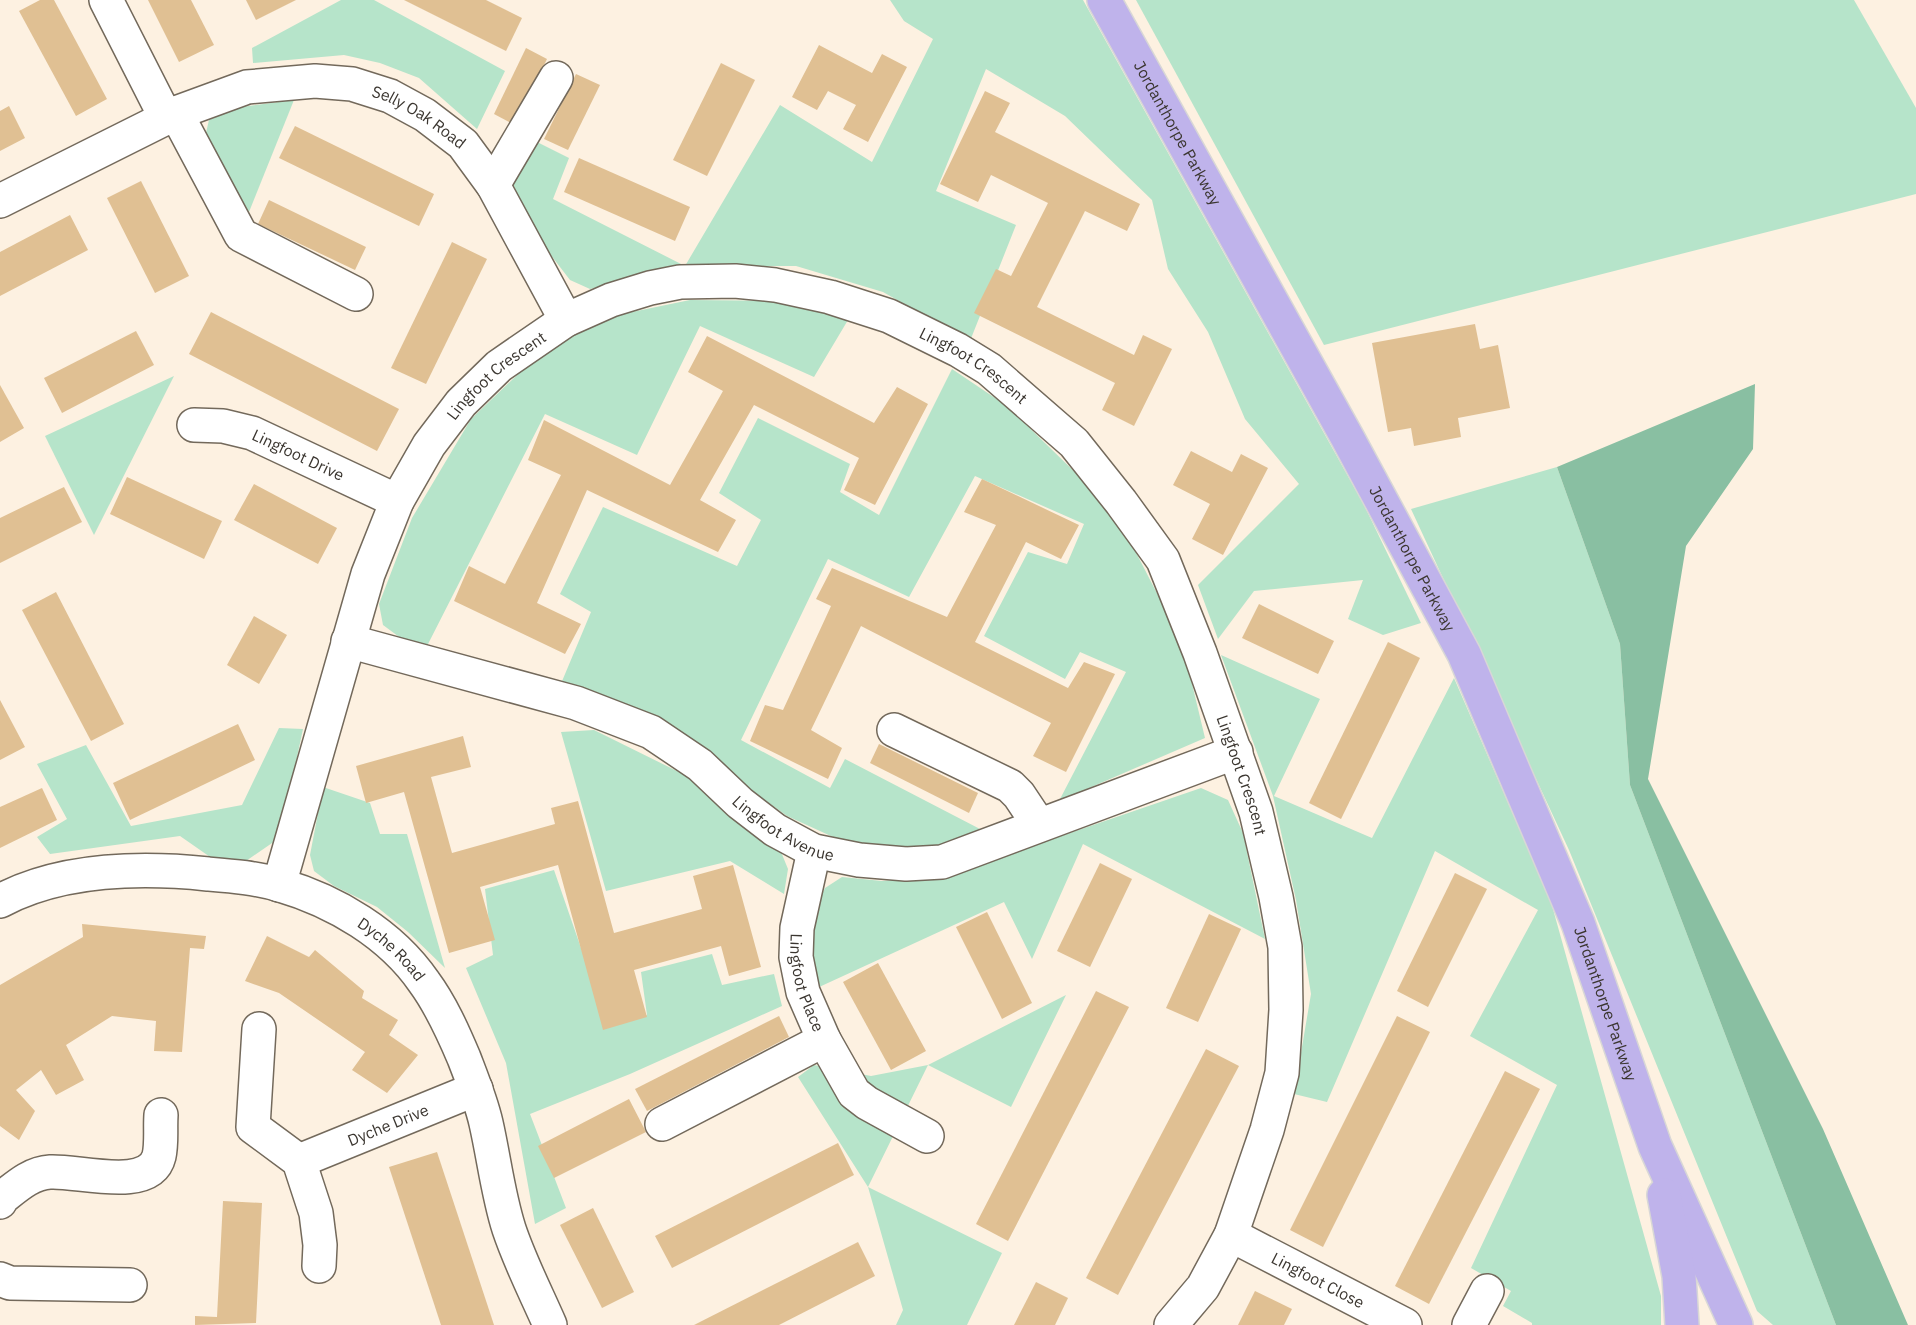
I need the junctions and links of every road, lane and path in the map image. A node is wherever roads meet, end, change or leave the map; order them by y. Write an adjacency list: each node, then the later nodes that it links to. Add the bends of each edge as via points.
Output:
1 (106, 0): 4 (street)
2 (1104, 0): 24 (main road, Jordanthorpe Parkway, via 1464,654 1578,922)
3 (556, 78): 5 (street)
4 (171, 115): 5 (street, Selly Oak Road, via 247,87 315,81 352,84 390,96 425,115 463,144); 6 (street, Selly Oak Road); 7 (street, via 241,235)
5 (493, 185): 8 (street, Selly Oak Road)
6 (0, 201)
7 (356, 294)
8 (566, 320): 10 (street, Lingfoot Crescent, via 499,366 461,403 429,445); 13 (street, Lingfoot Crescent, via 611,300 680,282 755,283 830,297 890,316 989,369 1074,443 1163,560)
9 (194, 425): 10 (street, Lingfoot Drive, via 252,433)
10 (398, 501): 11 (street, Lingfoot Crescent, via 368,574)
11 (348, 641): 15 (street, Lingfoot Avenue, via 576,703 651,732 700,765 775,830); 16 (street, Lingfoot Crescent)
12 (894, 730): 14 (street, via 1010,786)
13 (1236, 752): 14 (street, Lingfoot Avenue); 27 (street, Lingfoot Crescent, via 1256,812 1276,897 1285,947 1286,1010 1282,1073)
14 (1040, 825): 15 (street, Lingfoot Avenue, via 942,862 871,861)
15 (814, 851): 19 (street, Lingfoot Place, via 797,928 796,957 803,992)
16 (279, 885): 17 (street, Dyche Road, via 227,876 139,870 53,880); 20 (street, Dyche Road, via 332,904 401,954 424,981 447,1021)
17 (0, 901)
18 (259, 1029): 25 (street, via 253,1127)
19 (824, 1040): 22 (street, Lingfoot Place); 23 (street, Lingfoot Place, via 854,1093)
20 (476, 1089): 25 (street, Dyche Drive); 32 (street, Dyche Road, via 509,1228)
21 (161, 1115): 26 (street, via 159,1157 150,1171 131,1178 48,1171 26,1179)
22 (662, 1124)
23 (927, 1136)
24 (1655, 1146): 36 (main road, Jordanthorpe Parkway, via 1679,1276); 37 (main road, Jordanthorpe Parkway)
25 (299, 1161): 28 (street, via 316,1213)
26 (0, 1202)
27 (1231, 1235): 33 (street, Lingfoot Crescent, via 1203,1287); 34 (street, Lingfoot Close)
28 (319, 1266)
29 (0, 1280): 30 (street)
30 (130, 1285)
31 (1487, 1291): 35 (street)
32 (550, 1325)
33 (1171, 1325)
34 (1405, 1325)
35 (1469, 1325)
36 (1683, 1325)
37 (1736, 1325)

